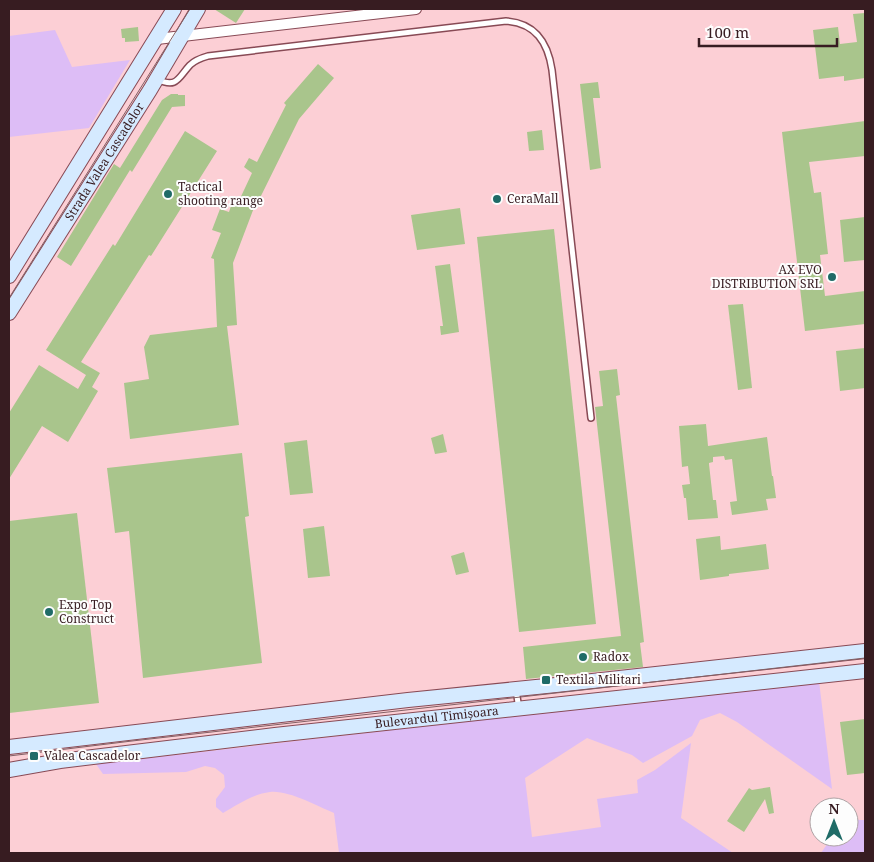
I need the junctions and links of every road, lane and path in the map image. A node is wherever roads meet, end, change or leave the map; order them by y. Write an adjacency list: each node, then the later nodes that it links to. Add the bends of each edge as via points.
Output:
1 (174, 9): 6 (main road, Strada Valea Cascadelor)
2 (198, 9): 5 (main road, Strada Valea Cascadelor)
3 (416, 9): 4 (street)
4 (374, 11): 5 (street)
5 (182, 36): 6 (street); 7 (main road, Strada Valea Cascadelor)
6 (157, 39): 8 (main road, Strada Valea Cascadelor)
7 (157, 78): 9 (main road, Strada Valea Cascadelor); 12 (lane, via 168,83 178,81 195,61 208,56 506,21 525,24 533,29 548,51 552,70)
8 (22, 255): 9 (main road); 10 (main road, Strada Valea Cascadelor)
9 (39, 265): 11 (main road, Strada Valea Cascadelor)
10 (9, 276)
11 (9, 313)
12 (591, 418)
13 (865, 651): 15 (main road, Bulevardul Timișoara)
14 (865, 671): 17 (main road, Bulevardul Timișoara)
15 (612, 680): 16 (main road, Bulevardul Timișoara); 17 (main road)
16 (516, 689): 18 (lane); 19 (main road, Bulevardul Timișoara)
17 (615, 698): 18 (main road, Bulevardul Timișoara)
18 (518, 709): 20 (main road, Bulevardul Timișoara, via 275,735)
19 (9, 747)
20 (9, 770)

